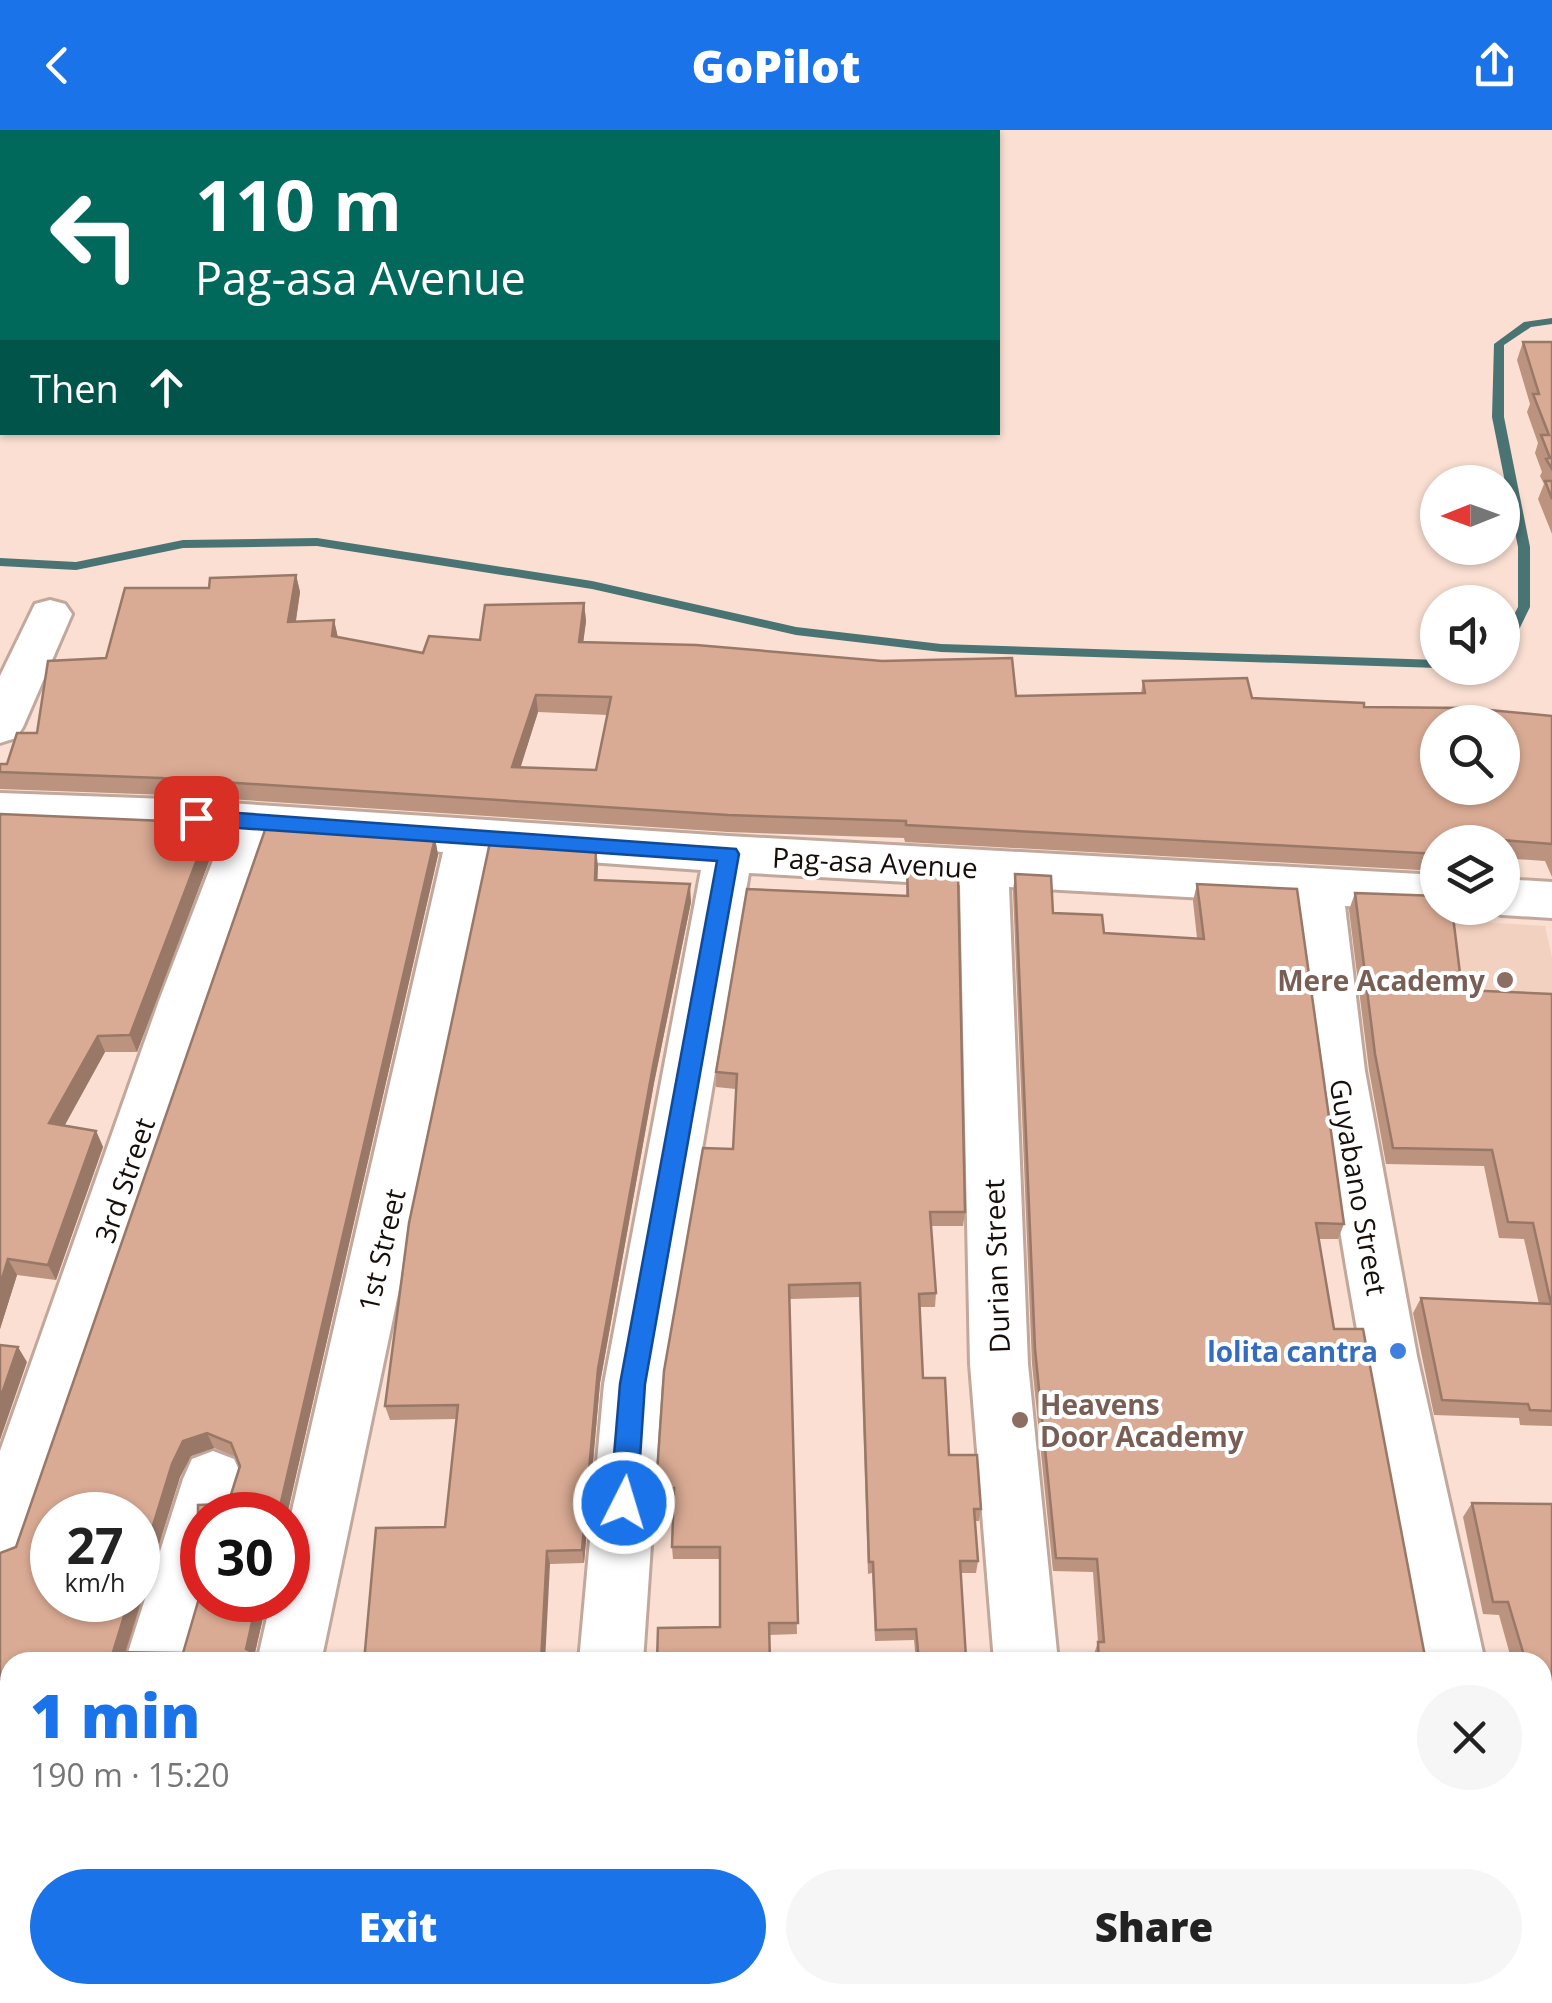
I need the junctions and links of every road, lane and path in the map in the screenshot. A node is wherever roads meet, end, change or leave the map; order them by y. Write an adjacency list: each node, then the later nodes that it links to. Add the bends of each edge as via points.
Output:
1 (50, 614): 2 (street)
2 (0, 728)
3 (0, 810): 4 (street, Pag-asa Avenue)
4 (252, 822): 5 (street, Pag-asa Avenue); 13 (street, 3rd Street)
5 (470, 837): 6 (street, Pag-asa Avenue); 15 (street, 1st Street)
6 (728, 854): 7 (street, Pag-asa Avenue); 16 (street, via 633,1384)
7 (984, 868): 8 (street, Pag-asa Avenue); 17 (street, Durian Street, via 1000,1364)
8 (1318, 884): 9 (street, Pag-asa Avenue); 18 (street, Guyabano Street, via 1338,1072 1388,1356)
9 (1420, 891)
10 (1520, 898): 11 (street)
11 (1552, 900)
12 (213, 1479): 14 (street)
13 (0, 1538)
14 (160, 1652)
15 (291, 1652)
16 (612, 1652)
17 (1025, 1652)
18 (1451, 1652)

